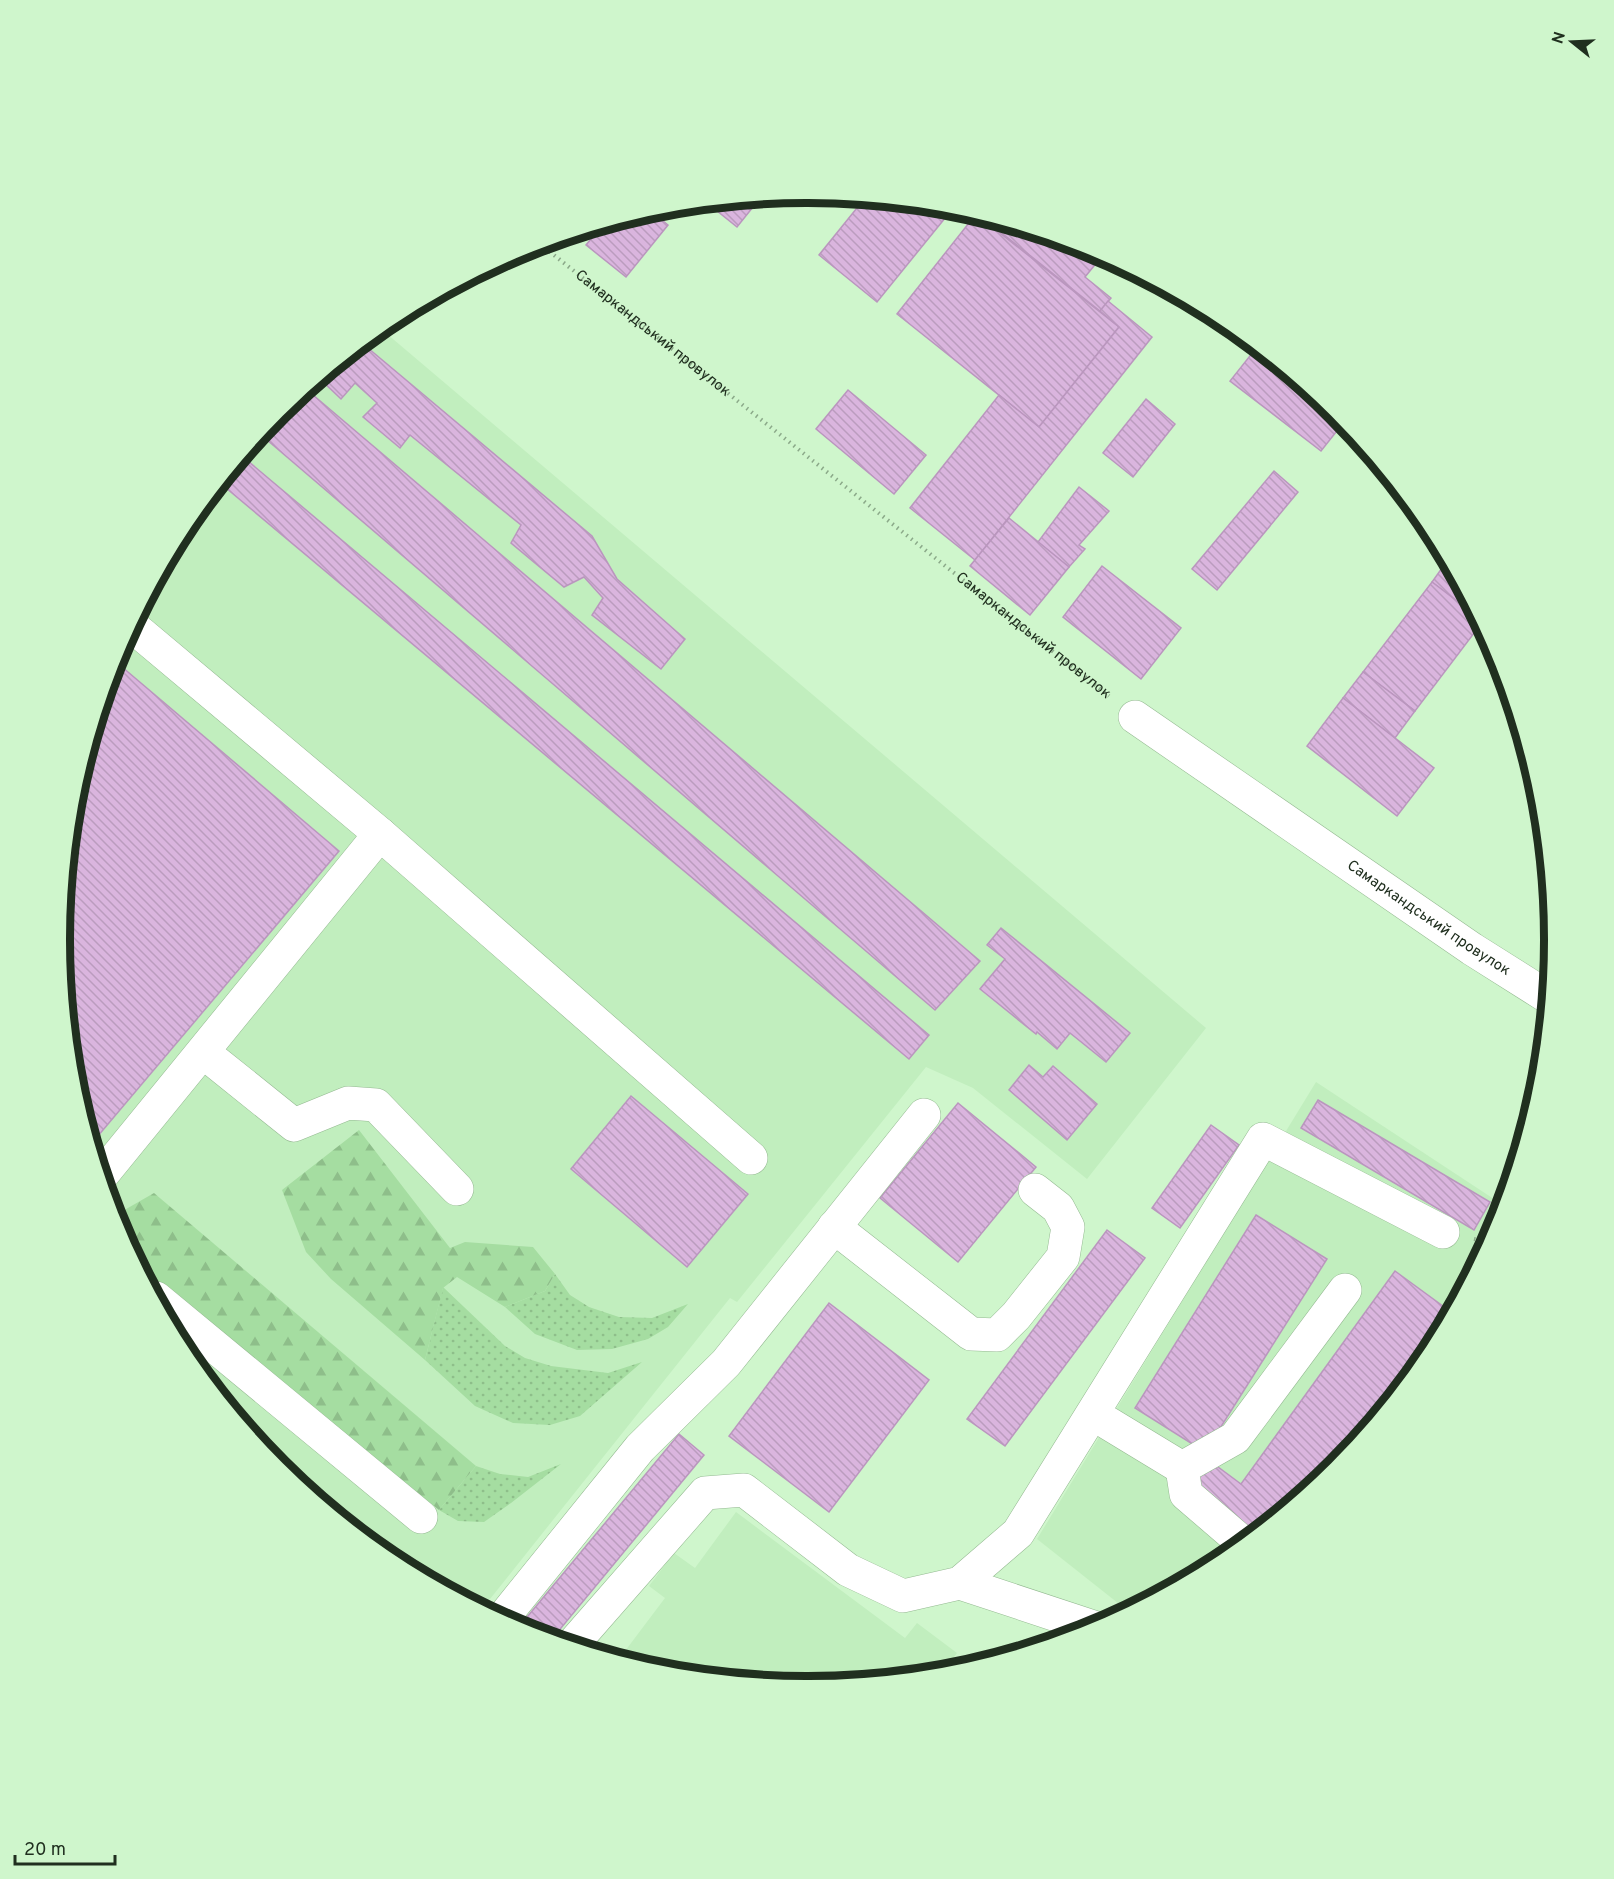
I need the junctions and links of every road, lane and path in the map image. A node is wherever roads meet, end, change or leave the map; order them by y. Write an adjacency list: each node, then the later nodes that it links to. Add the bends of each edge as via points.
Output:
1 (548, 250): 3 (path, Самаркандський провулок)
2 (138, 631): 4 (street)
3 (1135, 717): 5 (street, Самаркандський провулок, via 1472,950)
4 (380, 834): 6 (street); 8 (street)
5 (1541, 993)
6 (202, 1052): 9 (street); 10 (street, via 294,1125 348,1103 376,1105)
7 (924, 1115): 12 (street)
8 (751, 1158)
9 (108, 1168)
10 (457, 1190)
11 (1035, 1190): 12 (street, via 1058,1208 1068,1227 1063,1257 997,1335 971,1334)
12 (834, 1227): 21 (street, via 726,1363 640,1448)
13 (1443, 1232): 16 (street, via 1263,1139)
14 (1345, 1290): 17 (street, via 1235,1438)
15 (170, 1310): 18 (street)
16 (1093, 1414): 17 (street); 20 (street, via 1018,1533)
17 (1182, 1468): 19 (street, via 1186,1494)
18 (421, 1517)
19 (1236, 1537)
20 (960, 1583): 22 (street); 23 (street, via 903,1596 848,1570 744,1491 705,1492)
21 (508, 1612)
22 (1081, 1623)
23 (577, 1639)

